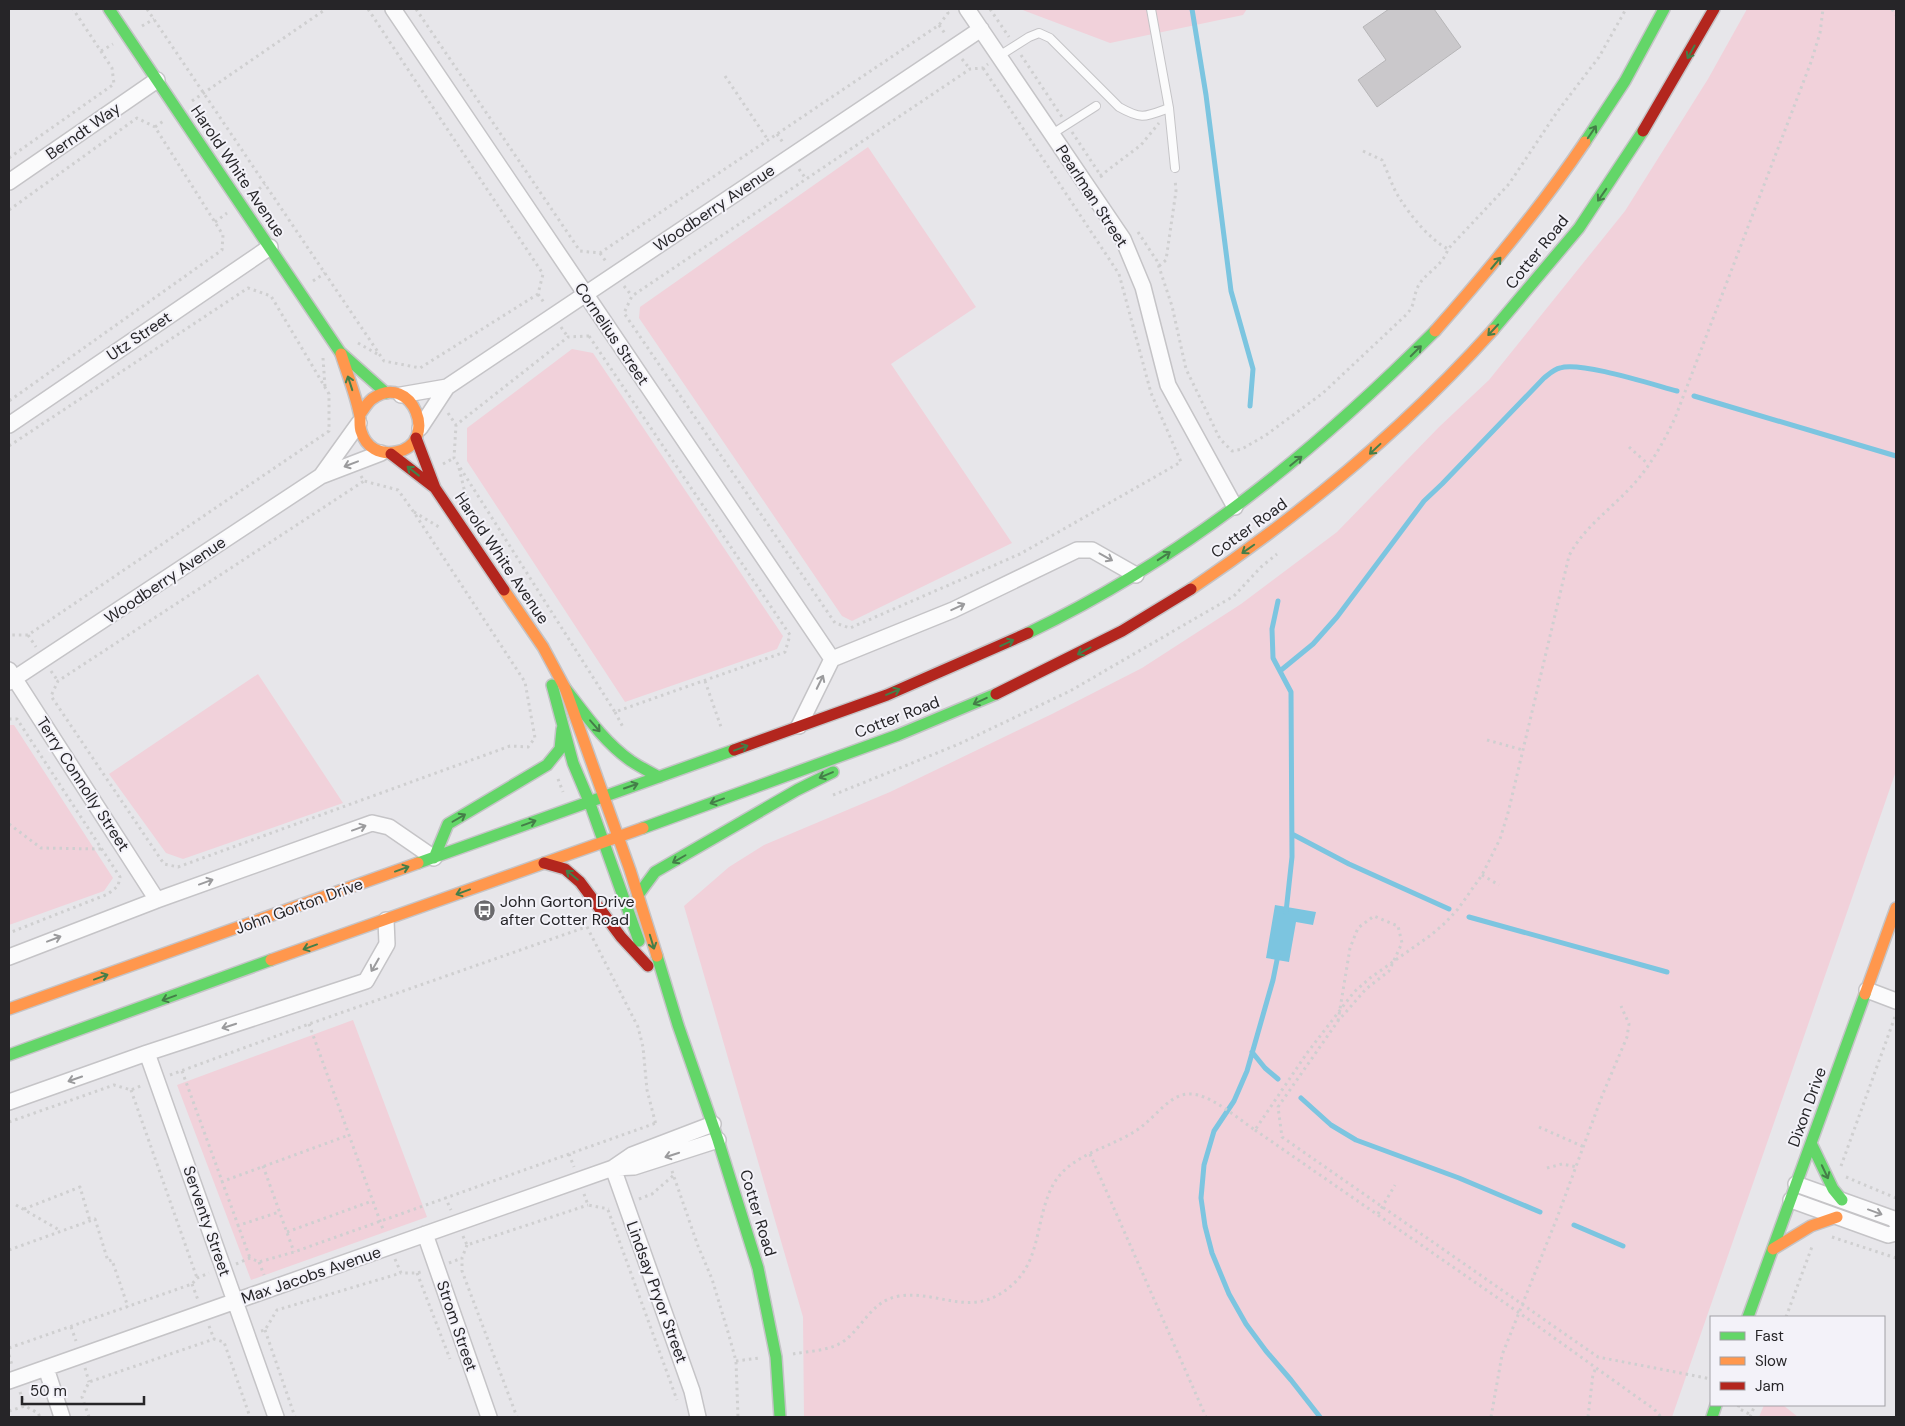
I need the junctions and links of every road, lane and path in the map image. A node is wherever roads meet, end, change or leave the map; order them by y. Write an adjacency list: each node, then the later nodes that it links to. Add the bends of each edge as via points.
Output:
1 (73, 9): 29 (path, via 112,68 114,84)
2 (109, 9): 20 (main road, Harold White Avenue)
3 (147, 9): 21 (path)
4 (326, 9): 21 (path)
5 (368, 9): 21 (path, via 543,274 538,294 420,368 384,361)
6 (393, 9): 38 (street, Cornelius Street)
7 (416, 9): 27 (path, via 580,251 600,253)
8 (945, 9): 27 (path, via 948,13 939,25)
9 (967, 9): 17 (street, Pearlman Street)
10 (1151, 9): 23 (lane)
11 (1626, 9): 36 (path, via 1599,57 1509,184)
12 (1664, 9): 53 (main road, Cotter Road, one-way to 12, via 1331,432 1416,352 1464,301 1564,174 1612,103)
13 (1714, 9): 55 (main road, Cotter Road, one-way to 55, via 1665,95 1580,226 1472,354 1397,429 1324,492 1208,578)
14 (1823, 9): 50 (path, via 1811,62 1686,392 1666,438)
15 (1892, 9): 16 (path)
16 (1896, 15)
17 (981, 29): 18 (street, Pearlman Street); 38 (street, Woodberry Avenue)
18 (999, 56): 23 (lane, via 1039,33 1050,38 1119,107 1145,117); 26 (street, Pearlman Street)
19 (726, 76): 27 (path)
20 (157, 80): 24 (main road, Harold White Avenue); 31 (street, Berndt Way)
21 (204, 93): 24 (path)
22 (1096, 106): 26 (lane)
23 (1169, 108): 30 (lane); 32 (path, via 1141,145)
24 (178, 111): 25 (path); 35 (main road, Harold White Avenue)
25 (155, 127): 34 (path, via 137,118); 42 (path, via 224,235 222,250)
26 (1052, 134): 32 (street, Pearlman Street)
27 (768, 140)
28 (1363, 151): 36 (path, via 1382,160 1399,198 1427,232)
29 (9, 158)
30 (1175, 168): 37 (path, via 1176,191 1166,260)
31 (9, 182)
32 (1087, 185): 33 (path); 53 (street, Pearlman Street, via 1123,239 1143,287 1168,385)
33 (1069, 197): 33 (path, via 983,68 970,69 632,296 624,313 835,623 850,628 1020,554 1181,462 1151,393 1119,274)
34 (9, 210)
35 (270, 247): 39 (main road, Harold White Avenue); 44 (street, Utz Street)
36 (1448, 249): 48 (path, via 1443,262 1417,289 1407,314 1323,393)
37 (1158, 267)
38 (586, 294): 40 (street, Woodberry Avenue); 59 (street, Cornelius Street)
39 (340, 352): 41 (main road, Harold White Avenue); 43 (main road, Harold White Avenue, one-way to 39)
40 (446, 387): 41 (street, Woodberry Avenue); 45 (street, Woodberry Avenue)
41 (393, 394): 43 (main road, via 380,393 371,398 364,405); 45 (main road, via 410,400 416,408 420,418)
42 (9, 401)
43 (359, 419): 49 (main road, via 364,442 372,449); 51 (street, Woodberry Avenue)
44 (9, 426)
45 (418, 433): 49 (main road, via 406,449); 52 (main road, Harold White Avenue)
46 (9, 446): 56 (path, via 248,288 271,296 329,394 329,431 28,635)
47 (1630, 447): 50 (path)
48 (1242, 449)
49 (386, 453): 51 (street, Woodberry Avenue, one-way to 51); 52 (main road, Harold White Avenue, one-way to 49)
50 (1648, 464): 68 (path, via 1633,485 1582,535 1569,556)
51 (320, 476): 60 (street, Woodberry Avenue)
52 (435, 488): 57 (main road, Harold White Avenue)
53 (1235, 507): 54 (main road, Cotter Road, one-way to 53)
54 (1136, 575): 59 (street, one-way to 54, via 953,610 1077,550 1092,550); 64 (main road, Cotter Road, one-way to 54, via 962,664 1041,627)
55 (1127, 628): 58 (main road); 74 (main road, Cotter Road, one-way to 74, via 1025,681 927,724)
56 (9, 634)
57 (543, 647): 62 (main road, Harold White Avenue); 66 (main road, Harold White Avenue)
58 (1105, 653)
59 (832, 659): 64 (street, one-way to 59)
60 (11, 677): 83 (street, Terry Connolly Street)
61 (705, 681): 61 (path, via 615,712 454,458 456,425 568,337 589,336 790,635 785,652); 65 (path)
62 (565, 688): 70 (main road, one-way to 70, via 612,746); 71 (main road, Harold White Avenue)
63 (9, 719): 76 (path, via 17,719)
64 (799, 726): 70 (main road, Cotter Road, one-way to 64)
65 (721, 727)
66 (562, 729): 72 (main road, Harold White Avenue); 77 (main road, one-way to 66, via 448,824 547,765 560,749)
67 (1487, 740): 68 (path)
68 (1523, 750): 80 (path, via 1505,826)
69 (840, 770): 82 (main road, one-way to 82, via 823,776 655,872)
70 (659, 777): 71 (main road, Cotter Road, one-way to 70)
71 (604, 796): 72 (main road, Cotter Road); 74 (main road, Cotter Road)
72 (589, 801): 75 (main road, Cotter Road); 77 (main road, John Gorton Drive, one-way to 72)
73 (9, 824): 76 (path, via 41,848)
74 (618, 837): 75 (main road, Cotter Road); 82 (main road, Cotter Road)
75 (603, 843): 78 (main road); 90 (main road, Cotter Road)
76 (101, 849): 87 (path, via 120,878 118,886 108,894)
77 (434, 858): 83 (street, one-way to 77, via 372,823 389,827); 95 (main road, John Gorton Drive, one-way to 77)
78 (544, 863): 85 (main road, one-way to 85); 90 (main road, one-way to 78, via 621,938 580,882 565,869)
79 (178, 867): 79 (path, via 510,746 528,747 535,738 525,682 398,490 364,481 58,681 51,696 164,864)
80 (1482, 875): 81 (path); 89 (path, via 1445,923)
81 (1499, 885)
82 (638, 895): 99 (main road, Cotter Road, one-way to 99)
83 (157, 900): 88 (street, one-way to 83)
84 (1896, 908): 91 (main road, Dixon Drive)
85 (386, 920): 100 (street, one-way to 100, via 387,944 366,981); 101 (main road, one-way to 101)
86 (586, 927): 98 (path)
87 (9, 932)
88 (9, 957)
89 (1396, 959): 94 (path, via 1360,987); 94 (path, via 1402,943 1398,926 1374,916 1358,928); 97 (path, via 1390,971 1366,989)
90 (648, 966): 99 (main road, Cotter Road)
91 (1867, 990): 92 (street); 112 (main road, Dixon Drive)
92 (1896, 1001)
93 (1621, 1006): 113 (path, via 1629,1024 1627,1037)
94 (1340, 1008): 97 (path); 109 (path)
95 (9, 1010)
96 (1896, 1013): 123 (path, via 1838,1173)
97 (1338, 1021): 129 (path, via 1278,1107 1282,1137)
98 (309, 1024): 102 (path); 110 (path)
99 (678, 1025): 107 (main road, Cotter Road)
100 (147, 1053): 103 (street, Serventy Street); 104 (street, one-way to 104)
101 (9, 1055)
102 (182, 1071): 103 (path); 120 (path)
103 (157, 1080): 152 (street, Serventy Street)
104 (9, 1102)
105 (9, 1122): 154 (path, via 114,1085 131,1090 197,1278 192,1284)
106 (656, 1123): 135 (path)
107 (713, 1124): 111 (main road, Cotter Road); 117 (street, Max Jacobs Avenue, via 632,1155)
108 (1539, 1126): 113 (path)
109 (1255, 1130): 114 (path, via 1196,1094 1180,1095 1136,1131); 133 (path)
110 (349, 1135): 115 (path); 124 (path)
111 (718, 1140): 117 (street, Max Jacobs Avenue, one-way to 117, via 634,1168); 159 (main road, Cotter Road, via 758,1268)
112 (1811, 1143): 121 (main road, Dixon Drive); 126 (main road, one-way to 126, via 1833,1189)
113 (1584, 1147): 116 (path)
114 (1090, 1154): 159 (path, via 1066,1169 1056,1180 1047,1198 1030,1262 1004,1292 989,1299 964,1303 897,1296 876,1306 843,1341 823,1349); 180 (path)
115 (263, 1166): 120 (path); 132 (path)
116 (1577, 1167): 118 (path, via 1562,1164); 153 (path)
117 (613, 1168): 127 (street, Lindsay Pryor Street); 144 (street, Max Jacobs Avenue)
118 (1548, 1168)
119 (674, 1175): 127 (path, via 652,1194)
120 (221, 1182): 139 (path)
121 (1796, 1184): 125 (main road, Dixon Drive); 126 (street)
122 (1395, 1185): 129 (path)
123 (1896, 1198)
124 (372, 1200): 135 (path); 141 (path)
125 (1790, 1200): 134 (street); 147 (main road, Dixon Drive)
126 (1842, 1200): 138 (street, one-way to 138)
127 (626, 1204): 178 (street, Lindsay Pryor Street, via 692,1391)
128 (16, 1205): 130 (path)
129 (1382, 1207): 133 (path); 153 (path)
130 (24, 1209): 137 (path, via 80,1187); 140 (path)
131 (608, 1210): 167 (path)
132 (279, 1212): 139 (path); 141 (path)
133 (1378, 1214): 155 (path)
134 (1837, 1217): 136 (main road); 143 (street, via 1888,1235)
135 (380, 1220): 146 (path); 149 (path)
136 (1822, 1220): 142 (path); 147 (main road)
137 (90, 1221): 140 (path); 154 (path, via 95,1219 108,1261 112,1260)
138 (1896, 1222)
139 (237, 1226): 149 (path, via 250,1258 259,1262)
140 (61, 1231): 148 (path)
141 (287, 1232): 149 (path)
142 (1817, 1232): 150 (path); 157 (path)
143 (1896, 1233)
144 (424, 1234): 146 (street, Max Jacobs Avenue); 176 (street, Strom Street)
145 (467, 1245): 177 (path, via 462,1271)
146 (389, 1247): 151 (path); 152 (street, Max Jacobs Avenue)
147 (1773, 1249): 156 (main road, Dixon Drive)
148 (9, 1250)
149 (294, 1252)
150 (1896, 1258)
151 (401, 1274): 161 (path, via 417,1273); 175 (path, via 277,1310 266,1330)
152 (235, 1301): 162 (street, Max Jacobs Avenue); 174 (street, Serventy Street)
153 (1522, 1304): 155 (path); 164 (path, via 1598,1357)
154 (128, 1307): 158 (path)
155 (1518, 1312): 163 (path); 181 (path, via 1502,1355)
156 (1748, 1316)
157 (1786, 1316)
158 (9, 1348)
159 (776, 1357): 160 (path); 179 (main road, Cotter Road)
160 (736, 1361)
161 (452, 1363)
162 (46, 1368): 165 (street, Max Jacobs Avenue); 171 (street)
163 (1596, 1368): 182 (path); 183 (path)
164 (1710, 1379)
165 (9, 1381)
166 (1739, 1406): 169 (path)
167 (678, 1408)
168 (9, 1411): 170 (path, via 25,1406)
169 (1751, 1416)
170 (40, 1417)
171 (62, 1417)
172 (89, 1417): 173 (path, via 82,1397 89,1382 214,1339 224,1342)
173 (250, 1417)
174 (276, 1417)
175 (295, 1417)
176 (489, 1417)
177 (517, 1417)
178 (698, 1417)
179 (780, 1417)
180 (1206, 1417)
181 (1491, 1417)
182 (1588, 1417)
183 (1661, 1417)

